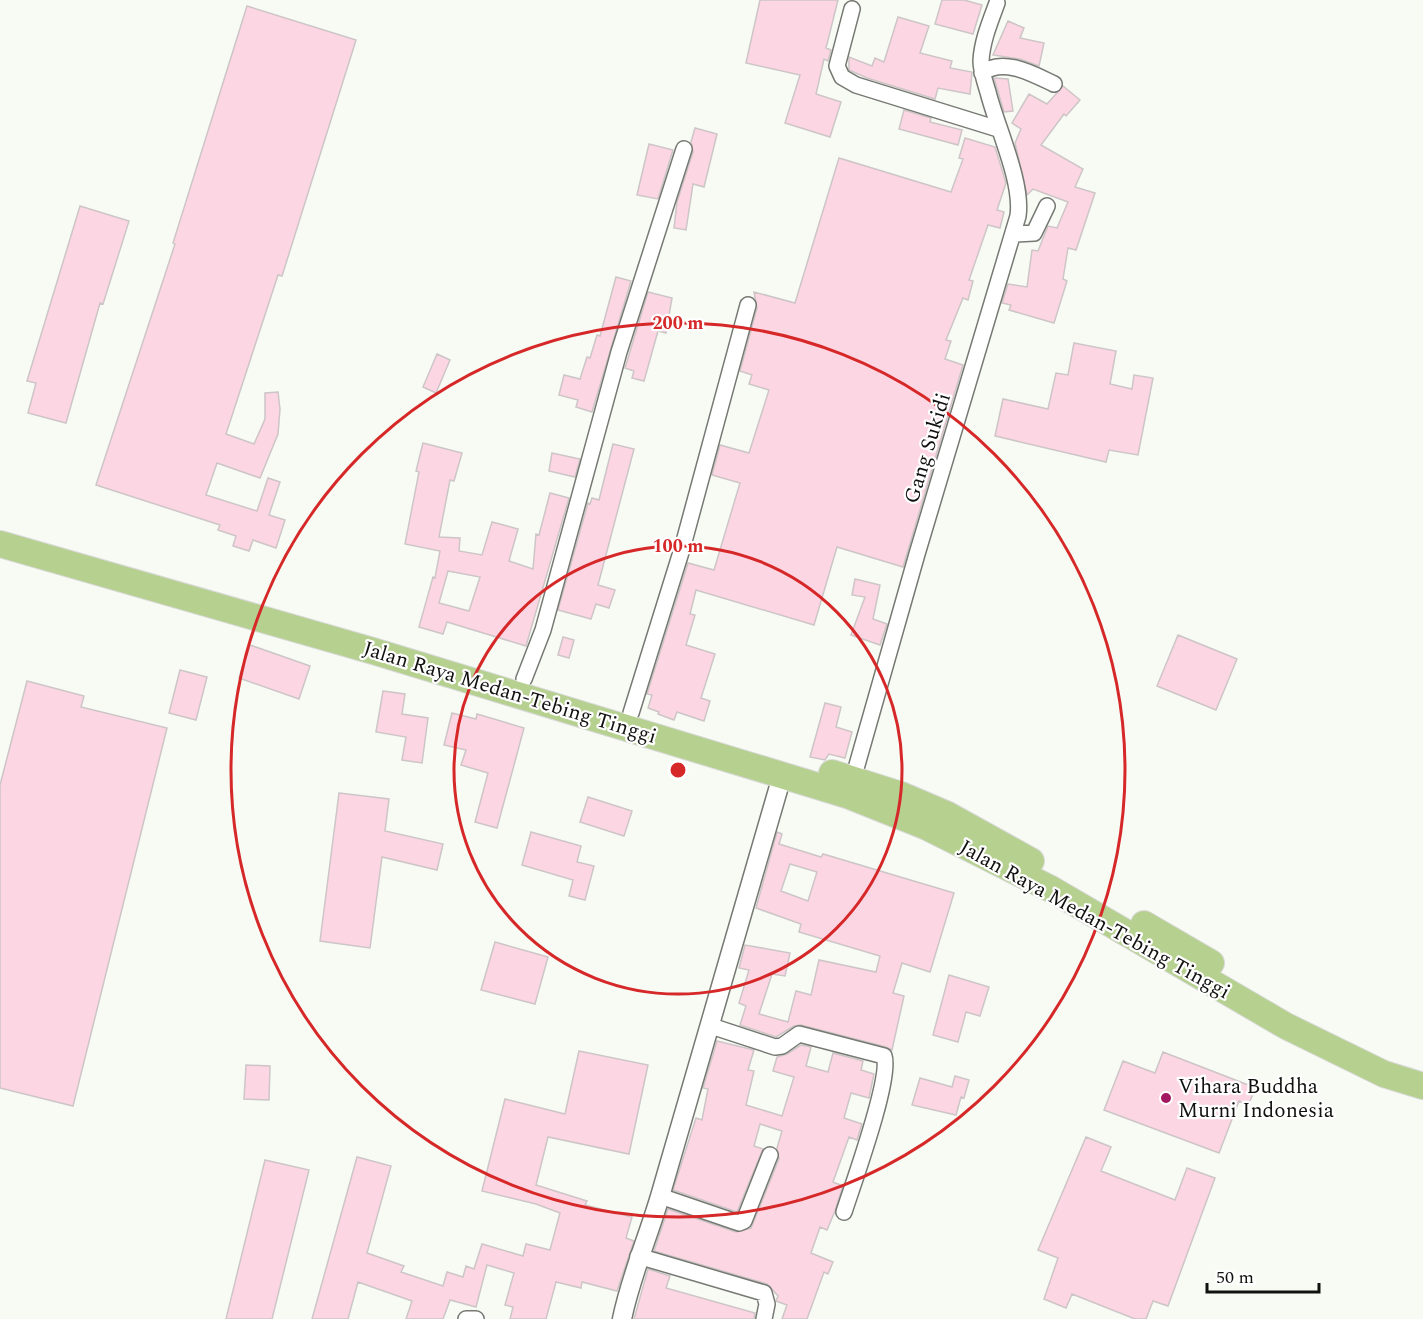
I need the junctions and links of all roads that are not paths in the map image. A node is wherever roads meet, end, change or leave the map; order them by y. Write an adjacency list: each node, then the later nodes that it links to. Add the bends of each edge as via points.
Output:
1 (997, 3): 3 (street, via 982,53)
2 (852, 9): 5 (street, via 837,66 842,77 856,86)
3 (982, 73): 4 (street, via 1005,66); 5 (street, Gang Sukidi)
4 (1054, 84)
5 (998, 129): 8 (street, Gang Sukidi, via 1020,201)
6 (684, 150): 12 (street, via 619,352 543,630)
7 (1047, 206): 8 (street, via 1034,233)
8 (1014, 234): 15 (street, Gang Sukidi, via 916,554)
9 (748, 304): 13 (street, via 682,549)
10 (0, 528): 12 (highway, Jalan Raya Medan-Tebing Tinggi)
11 (0, 544): 14 (highway, Jalan Raya Medan-Tebing Tinggi, via 373,651)
12 (524, 680): 13 (highway, Jalan Raya Medan-Tebing Tinggi)
13 (631, 713): 15 (highway, Jalan Raya Medan-Tebing Tinggi)
14 (782, 776): 16 (street); 18 (highway, Jalan Raya Medan-Tebing Tinggi, via 847,795 927,827 1051,889 1286,1026 1384,1074)
15 (854, 779): 17 (highway, Jalan Raya Medan-Tebing Tinggi, via 948,814 1294,1010 1388,1058)
16 (711, 1026): 20 (street); 21 (street, via 775,1047 799,1034 884,1056 886,1064 878,1099)
17 (1423, 1068)
18 (1423, 1086)
19 (770, 1155): 20 (street, via 748,1213 739,1223)
20 (660, 1196): 22 (street)
21 (844, 1212)
22 (638, 1256): 25 (street); 26 (street, via 764,1293)
23 (466, 1319): 24 (street)
24 (476, 1319)
25 (622, 1319)
26 (764, 1319)

